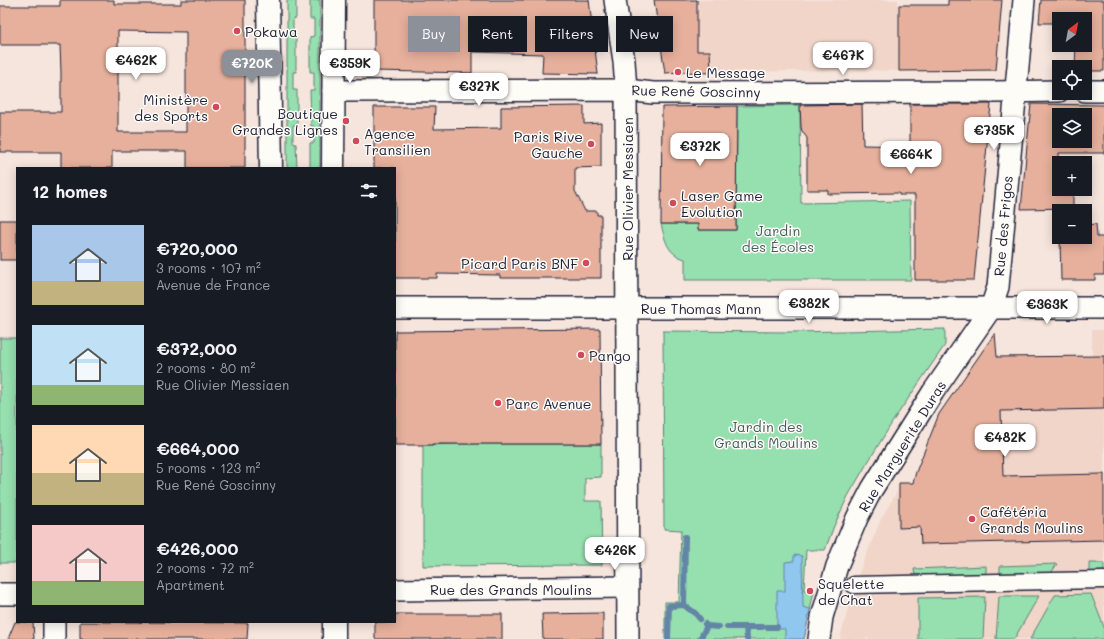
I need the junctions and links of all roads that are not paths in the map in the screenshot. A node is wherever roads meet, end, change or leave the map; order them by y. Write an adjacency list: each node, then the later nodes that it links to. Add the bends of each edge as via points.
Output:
1 (268, 0): 11 (street)
2 (334, 0): 6 (street)
3 (615, 0): 5 (street, Rue Olivier Messiaen)
4 (1024, 0): 10 (street, Rue des Frigos)
5 (626, 90): 6 (street, Rue René Goscinny); 10 (street, Rue René Goscinny); 14 (street, Rue Olivier Messiaen)
6 (333, 91): 12 (street)
7 (1052, 91): 10 (street, Rue René Goscinny)
8 (1092, 91): 9 (street)
9 (1104, 91)
10 (1016, 92): 15 (street, Rue des Frigos, via 998,287)
11 (271, 167)
12 (333, 167)
13 (396, 308): 14 (street, Rue Thomas Mann)
14 (627, 308): 15 (street, Rue Thomas Mann); 19 (street, Rue Olivier Messiaen)
15 (991, 308): 16 (street, Rue Thomas Mann); 28 (street, Rue Marguerite Duras, via 933,392 872,489 837,566 822,617)
16 (1104, 308)
17 (1104, 580): 18 (street)
18 (854, 585)
19 (627, 588): 20 (street, Rue des Grands Moulins); 27 (street, Rue Olivier Messiaen)
20 (396, 590)
21 (0, 594): 22 (street)
22 (16, 594)
23 (54, 623): 25 (street)
24 (334, 623): 26 (street)
25 (54, 639)
26 (334, 639)
27 (628, 639)
28 (819, 639)

